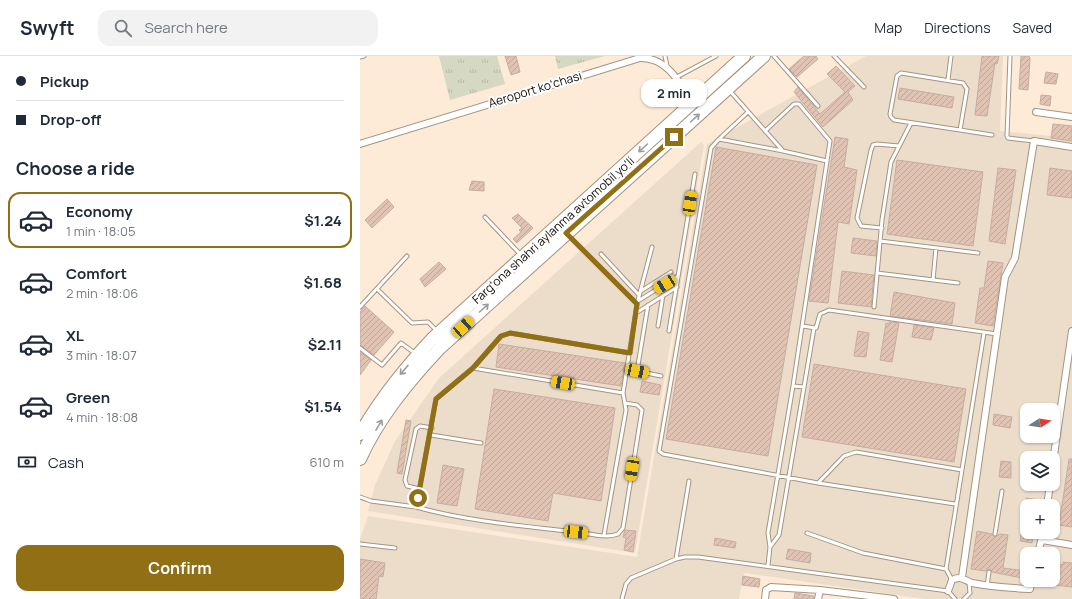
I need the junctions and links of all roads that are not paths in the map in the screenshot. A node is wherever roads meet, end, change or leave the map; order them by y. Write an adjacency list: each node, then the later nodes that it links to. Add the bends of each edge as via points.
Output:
1 (364, 56): 10 (lane)
2 (665, 56): 11 (lane)
3 (716, 56): 12 (lane)
4 (764, 56): 15 (highway, Fargʻona shahri aylanma avtomobil yoʻli)
5 (774, 56): 17 (lane)
6 (834, 56): 14 (lane)
7 (951, 56): 13 (lane)
8 (1010, 56): 26 (lane, via 1007,136)
9 (741, 57): 16 (highway, Fargʻona shahri aylanma avtomobil yoʻli)
10 (360, 58)
11 (667, 68): 12 (street, Aeroport koʻchasi); 27 (street, Aeroport koʻchasi, via 656,60 640,58)
12 (676, 78): 16 (street, Aeroport koʻchasi)
13 (948, 80): 21 (lane, via 902,73 897,76 890,117); 22 (lane, via 963,83 967,89)
14 (864, 87)
15 (728, 89): 18 (lane); 35 (highway, Fargʻona shahri aylanma avtomobil yoʻli, one-way to 15)
16 (693, 103): 42 (highway, Fargʻona shahri aylanma avtomobil yoʻli, one-way to 42)
17 (818, 106)
18 (748, 112): 23 (lane); 25 (lane)
19 (1036, 112): 20 (street)
20 (1072, 117)
21 (911, 123): 22 (lane); 28 (lane)
22 (960, 130): 24 (lane)
23 (765, 131): 30 (lane); 31 (lane, via 794,104 799,104 830,142)
24 (992, 135)
25 (719, 138): 30 (lane); 84 (lane, via 711,148 659,451 663,454)
26 (1034, 141): 29 (street); 65 (street, via 1015,258 1005,277)
27 (360, 144)
28 (899, 146): 34 (lane, via 891,162); 34 (lane, via 877,144 873,145 871,150 857,218 862,226)
29 (1072, 147)
30 (783, 151): 31 (lane)
31 (827, 161): 59 (lane)
32 (695, 174): 45 (lane)
33 (485, 217): 42 (lane)
34 (882, 228): 36 (lane)
35 (566, 233): 53 (lane); 82 (highway, Fargʻona shahri aylanma avtomobil yoʻli, one-way to 35, via 382,419 423,366)
36 (880, 241): 38 (lane); 44 (lane)
37 (652, 247): 50 (lane)
38 (936, 248): 39 (lane); 46 (lane)
39 (978, 253)
40 (601, 254): 51 (lane)
41 (407, 256): 49 (lane)
42 (522, 256): 64 (highway, Fargʻona shahri aylanma avtomobil yoʻli)
43 (671, 272): 50 (lane)
44 (877, 273): 46 (lane); 56 (lane)
45 (678, 276): 48 (lane); 53 (lane)
46 (933, 280): 47 (lane)
47 (958, 282)
48 (676, 287): 52 (lane); 61 (lane)
49 (377, 289): 55 (lane); 64 (lane, via 412,324 428,322)
50 (641, 290): 51 (lane)
51 (640, 295): 53 (lane)
52 (663, 295): 54 (lane); 58 (lane)
53 (638, 302): 57 (lane)
54 (648, 305): 57 (lane); 71 (lane)
55 (360, 307)
56 (874, 307)
57 (636, 313): 67 (lane)
58 (658, 326)
59 (802, 326): 60 (lane); 73 (lane)
60 (814, 328): 63 (lane, via 817,327 820,314 829,310); 74 (lane)
61 (668, 331)
62 (1072, 331): 81 (street)
63 (984, 332): 65 (lane); 83 (lane)
64 (439, 333): 68 (highway, Fargʻona shahri aylanma avtomobil yoʻli)
65 (997, 334): 106 (street)
66 (360, 348): 68 (lane, via 380,364 383,364 401,343)
67 (630, 353): 69 (lane, via 510,333 501,336); 70 (lane)
68 (417, 355): 78 (highway, Fargʻona shahri aylanma avtomobil yoʻli, one-way to 78, via 373,412)
69 (473, 368): 75 (lane); 77 (lane, via 436,399)
70 (627, 369): 71 (lane); 75 (lane)
71 (637, 371): 72 (lane)
72 (661, 376)
73 (793, 386): 74 (lane); 84 (lane)
74 (804, 388): 85 (lane)
75 (623, 393): 76 (lane)
76 (625, 403): 95 (lane, via 626,410); 95 (lane, via 637,405 642,410 623,528 614,535)
77 (432, 428): 79 (lane); 88 (lane, via 420,426 416,429 405,480 407,486)
78 (360, 434)
79 (431, 435): 80 (lane); 88 (lane)
80 (481, 443)
81 (1055, 451)
82 (360, 458)
83 (962, 470): 87 (lane, via 856,452 844,456); 91 (lane)
84 (778, 475): 85 (lane); 99 (lane, via 768,533)
85 (789, 477): 87 (lane); 99 (lane, via 779,535)
86 (689, 481): 102 (lane)
87 (818, 483): 91 (lane)
88 (420, 489): 92 (lane)
89 (1002, 491): 94 (lane)
90 (360, 497): 92 (lane, via 371,501)
91 (955, 504): 104 (lane)
92 (416, 507): 95 (lane, via 435,513)
93 (807, 533): 104 (lane, via 863,553)
94 (995, 534)
95 (604, 535)
96 (1042, 540): 98 (street); 100 (street)
97 (360, 544): 101 (lane)
98 (1072, 545)
99 (770, 547): 103 (lane)
100 (1040, 547)
101 (395, 548)
102 (676, 559): 103 (lane, via 698,557); 114 (lane, via 630,578)
103 (768, 565): 112 (lane)
104 (946, 569): 107 (lane)
105 (989, 572): 109 (lane)
106 (962, 577): 107 (street); 108 (street)
107 (952, 580): 112 (street)
108 (968, 582): 109 (street); 119 (lane, via 970,593)
109 (987, 586): 110 (street, via 1030,589)
110 (1030, 587)
111 (820, 590): 113 (street); 115 (street, via 768,587); 116 (street)
112 (948, 591): 118 (lane)
113 (873, 598): 117 (street)
114 (622, 599)
115 (765, 599)
116 (818, 599)
117 (894, 599)
118 (955, 599)
119 (964, 599)

